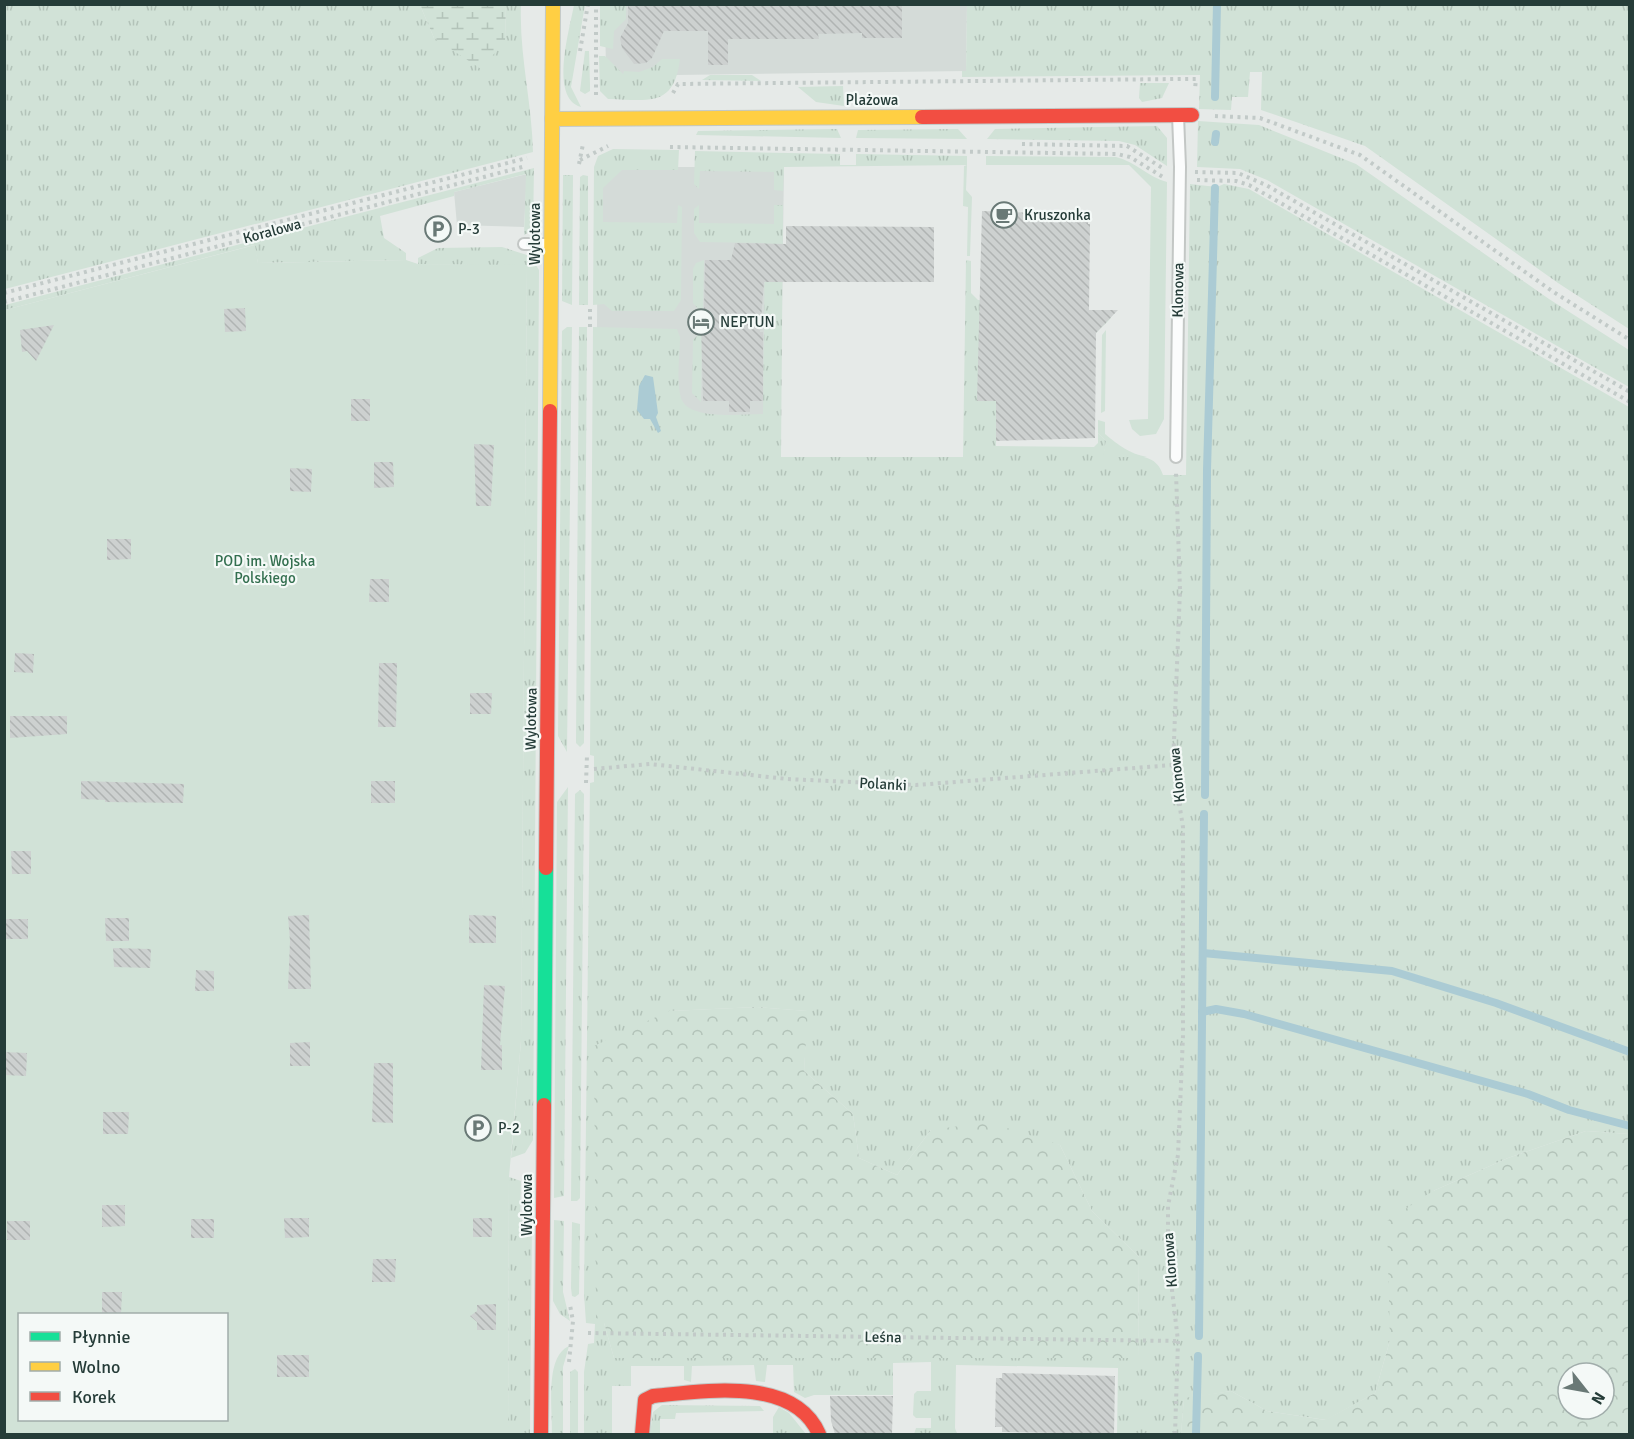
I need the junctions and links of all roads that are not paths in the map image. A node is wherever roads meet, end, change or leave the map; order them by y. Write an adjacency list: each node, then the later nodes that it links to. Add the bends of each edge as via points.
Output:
1 (553, 4): 3 (street, Wylotowa)
2 (1188, 115): 3 (street, Plażowa); 6 (lane, Klonowa, via 1179,179)
3 (552, 120): 5 (street, Wylotowa)
4 (524, 244): 5 (lane)
5 (552, 244): 7 (street, Wylotowa)
6 (1176, 457)
7 (541, 1434)
8 (642, 1434): 9 (street, via 645,1400 653,1396 761,1394 792,1402 814,1420)
9 (819, 1434)

